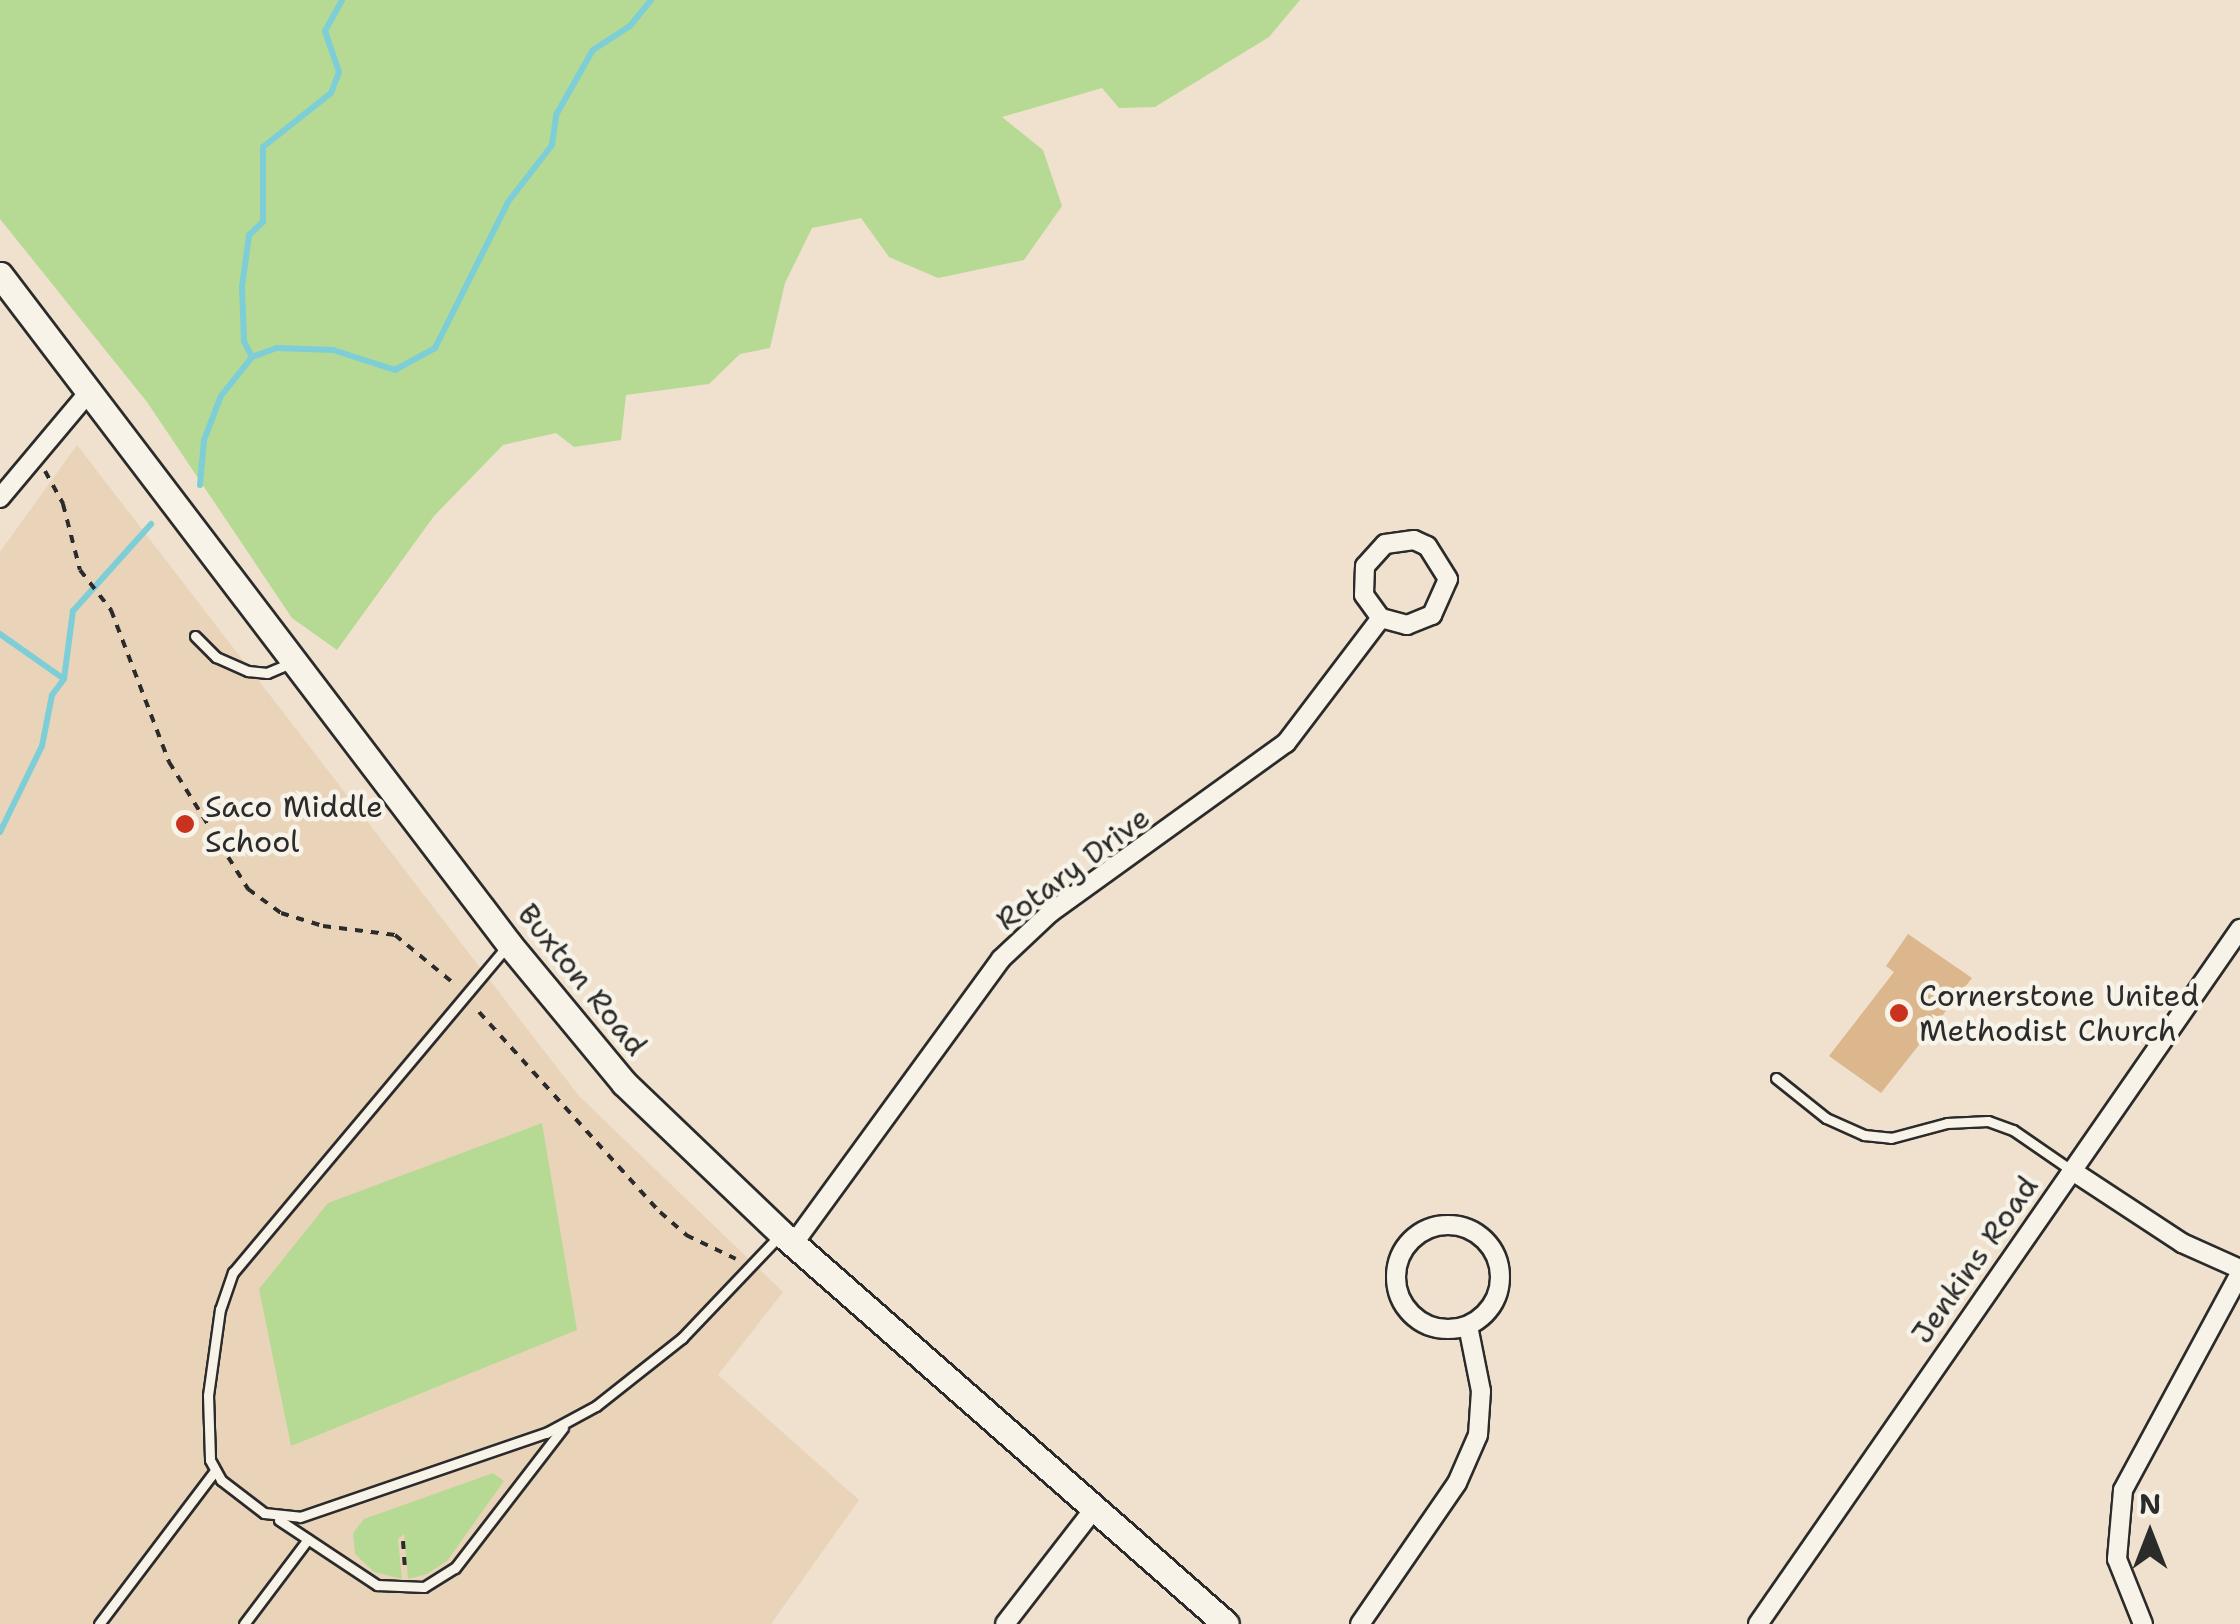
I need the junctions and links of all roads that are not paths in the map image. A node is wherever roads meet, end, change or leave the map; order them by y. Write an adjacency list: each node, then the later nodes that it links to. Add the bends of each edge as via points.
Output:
1 (0, 275): 2 (main road, Buxton Road)
2 (90, 392): 3 (street); 6 (main road, Buxton Road)
3 (0, 498)
4 (1381, 618): 4 (street, via 1420,622 1441,605 1448,579 1427,546 1399,540 1365,566 1364,595); 11 (street, Rotary Drive, via 1278,750 1050,913 1001,958)
5 (195, 636): 6 (lane, via 216,657 248,671 268,673)
6 (293, 661): 8 (main road, Buxton Road)
7 (2240, 930): 10 (street, Jenkins Road)
8 (509, 944): 11 (main road, Buxton Road, via 624,1083); 15 (lane, via 250,1243 233,1272 211,1362 208,1442)
9 (1776, 1078): 10 (lane, via 1826,1118 1864,1135 1891,1138 1947,1123 1988,1122 2012,1130)
10 (2071, 1170): 12 (street, via 2182,1243); 24 (street, Jenkins Road)
11 (788, 1238): 14 (lane, via 682,1338); 16 (main road, Buxton Road)
12 (2240, 1271): 25 (street, via 2123,1490 2117,1560)
13 (1468, 1326): 13 (street, via 1495,1303 1495,1252 1468,1228 1433,1227 1418,1234 1398,1261 1398,1294 1419,1321 1452,1330); 23 (street, via 1481,1392 1478,1434 1458,1483)
14 (568, 1422): 17 (lane, via 373,1494); 18 (lane, via 450,1572 404,1590 368,1581)
15 (214, 1472): 17 (lane); 19 (lane)
16 (1094, 1508): 21 (street); 22 (main road, Buxton Road)
17 (276, 1519): 18 (lane)
18 (308, 1539): 20 (lane)
19 (99, 1624)
20 (244, 1624)
21 (1005, 1624)
22 (1226, 1624)
23 (1360, 1624)
24 (1758, 1624)
25 (2142, 1624)

